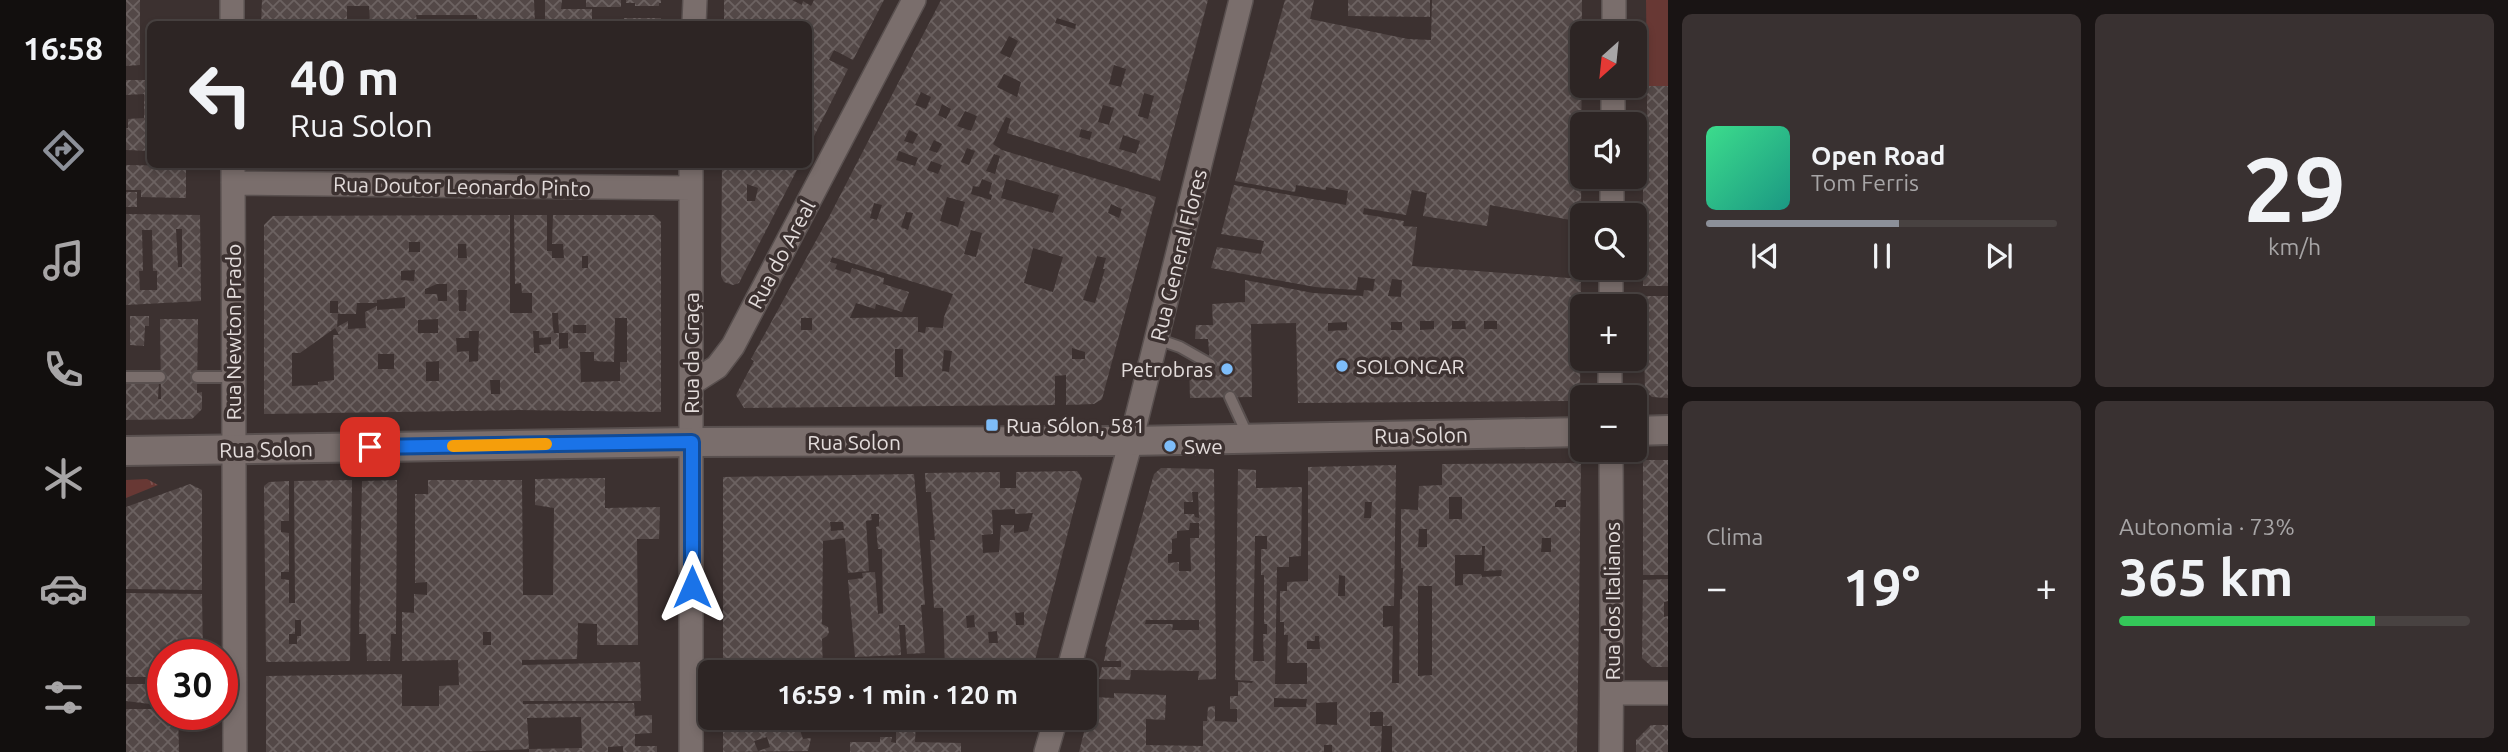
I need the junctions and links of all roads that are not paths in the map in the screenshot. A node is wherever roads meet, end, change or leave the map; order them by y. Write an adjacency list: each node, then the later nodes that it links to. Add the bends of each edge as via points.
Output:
1 (232, 0): 6 (street)
2 (695, 0): 7 (street)
3 (914, 0): 18 (street, Rua do Areal, via 733,346 717,367)
4 (1241, 0): 12 (street, Rua General Flores)
5 (1614, 0): 8 (street)
6 (232, 21)
7 (694, 21)
8 (1614, 21)
9 (691, 168): 11 (street, Rua da Graça)
10 (233, 174): 11 (street, Rua Doutor Leonardo Pinto); 17 (street, Rua Newton Prado)
11 (691, 188): 18 (street, Rua da Graça)
12 (1157, 339): 13 (lane); 24 (street, Rua General Flores)
13 (1209, 364)
14 (126, 377): 15 (lane)
15 (160, 377)
16 (197, 377): 17 (lane)
17 (233, 377): 26 (street, Rua Newton Prado)
18 (692, 383): 25 (street, Rua da Graça)
19 (1230, 397): 23 (lane)
20 (1668, 430): 21 (street)
21 (1647, 431)
22 (1570, 432): 23 (street, Rua Solon)
23 (1249, 439): 24 (street, Rua Solon)
24 (1131, 441): 25 (street, Rua Solon); 29 (street, Rua General Flores)
25 (692, 442): 26 (street, Rua Solon); 34 (street, Rua da Graça)
26 (233, 449): 27 (street, Rua Solon); 33 (street, Rua Newton Prado)
27 (126, 450)
28 (1611, 462): 31 (street, Rua dos Italianos)
29 (1071, 660)
30 (1668, 692): 31 (street)
31 (1612, 693): 36 (street, Rua dos Italianos)
32 (1052, 730): 35 (street)
33 (235, 752)
34 (691, 752)
35 (1046, 752)
36 (1611, 752)

